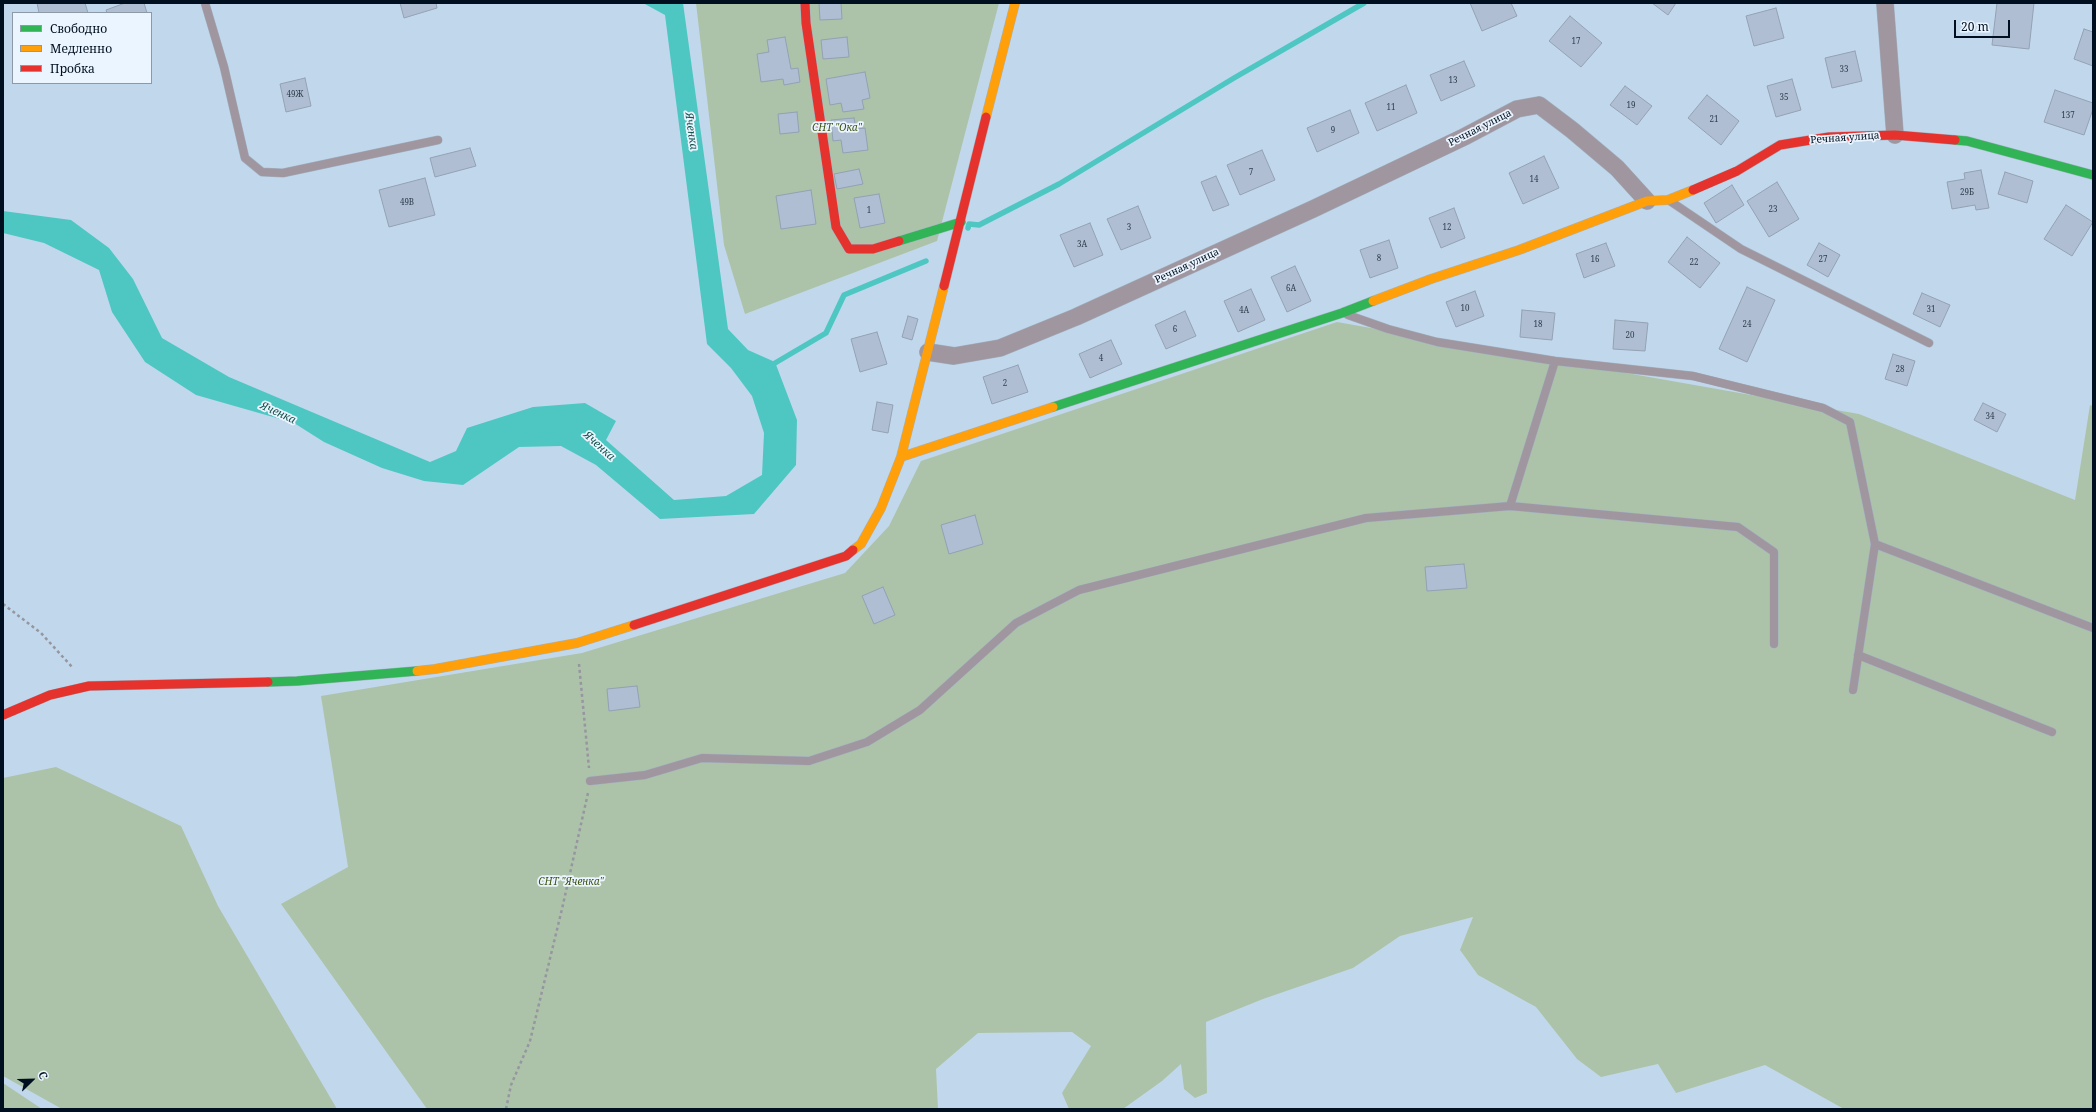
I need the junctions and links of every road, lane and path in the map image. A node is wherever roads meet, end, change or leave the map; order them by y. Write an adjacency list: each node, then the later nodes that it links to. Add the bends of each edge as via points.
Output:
1 (205, 3): 6 (lane, via 224,67 245,158 262,172 283,173)
2 (805, 3): 10 (street, via 836,227 849,249 873,249)
3 (1015, 3): 10 (street)
4 (1885, 3): 5 (street)
5 (1895, 134): 7 (street, Речная улица, via 1967,141); 8 (street, Речная улица, via 1829,137 1780,145 1736,171)
6 (438, 140)
7 (2093, 175)
8 (1668, 200): 9 (street, Речная улица); 12 (lane, via 1741,249)
9 (1646, 201): 11 (street, via 1519,250 1431,279); 13 (street, Речная улица, via 1617,168 1539,105 1517,109 1313,209 1069,320 1000,348 954,356)
10 (961, 222): 13 (street)
11 (1342, 313): 14 (lane, via 1437,342); 15 (street)
12 (1929, 343)
13 (928, 352): 15 (street)
14 (1555, 361): 16 (lane); 17 (lane, via 1693,376 1823,408 1850,422)
15 (901, 456): 20 (street, via 881,508 861,544 846,556)
16 (1510, 506): 21 (lane, via 1738,527 1774,552); 27 (lane, via 1366,518 1079,590 1016,623 920,710 867,742 809,761 702,758 645,774)
17 (1875, 544): 19 (lane); 22 (lane)
18 (3, 604): 23 (path, via 41,633)
19 (2093, 628)
20 (577, 643): 23 (street, via 420,671 297,681); 27 (path)
21 (1774, 644)
22 (1858, 655): 24 (lane); 26 (lane)
23 (90, 686): 25 (street, via 50,695)
24 (1853, 690)
25 (3, 715)
26 (2052, 732)
27 (590, 781): 28 (path, via 530,1041 511,1085)
28 (506, 1109)

